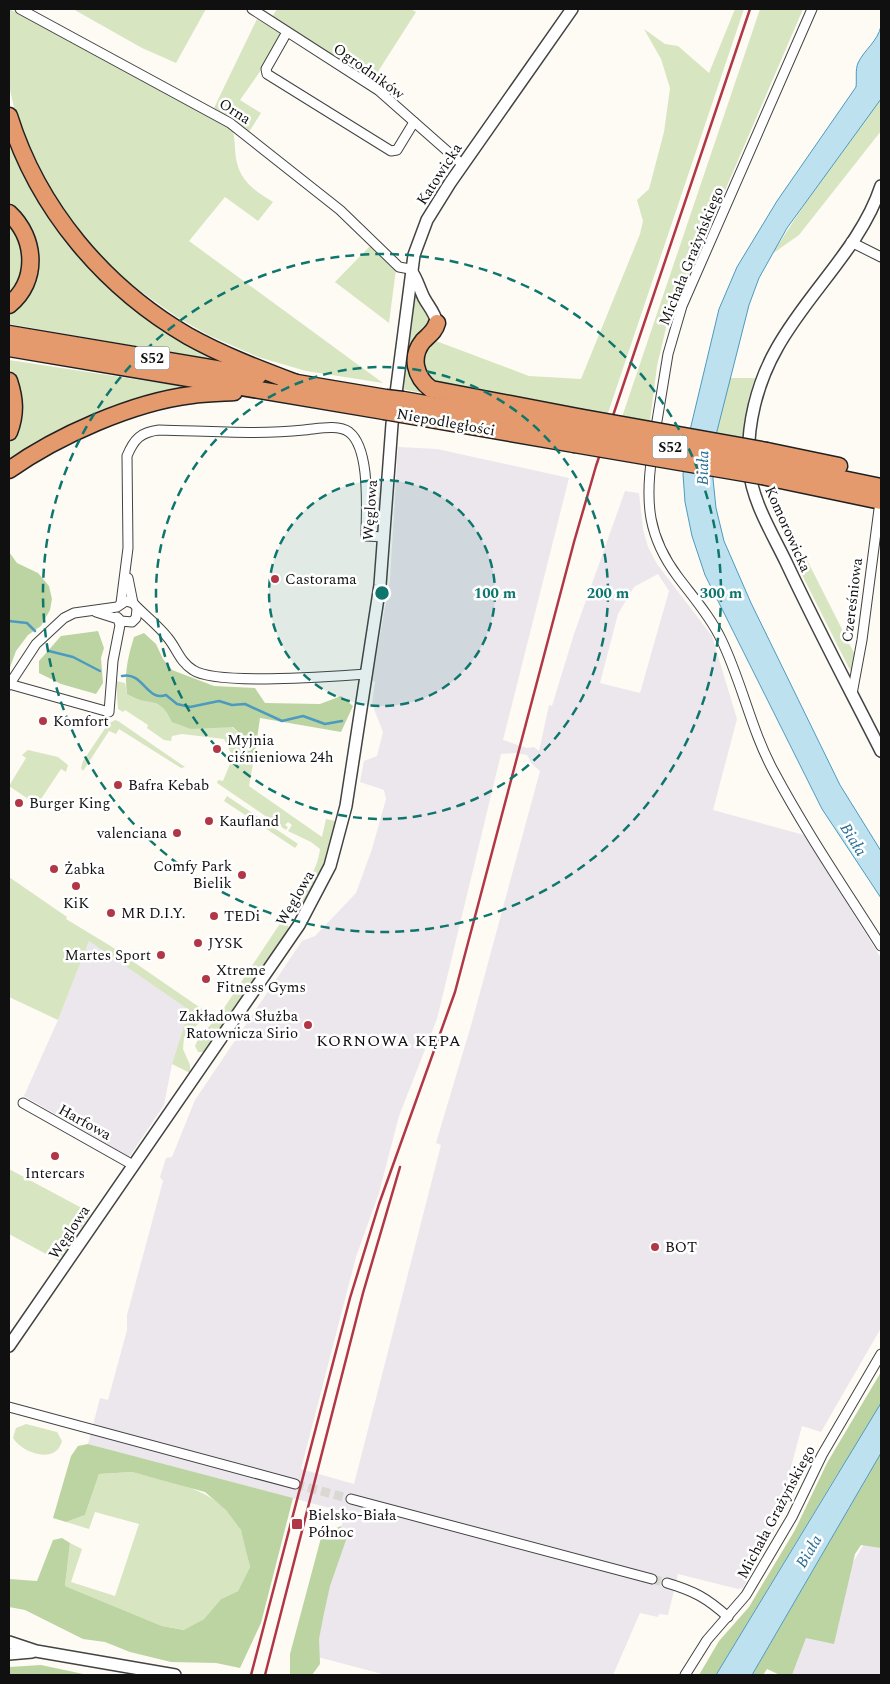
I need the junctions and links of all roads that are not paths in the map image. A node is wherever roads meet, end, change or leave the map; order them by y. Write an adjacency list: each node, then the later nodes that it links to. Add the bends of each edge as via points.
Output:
1 (20, 9): 13 (street, Orna, via 230,123 340,210 399,267)
2 (252, 9): 5 (street, Ogrodników)
3 (572, 9): 8 (street, Katowicka)
4 (812, 9): 43 (street, Michała Grażyńskiego, via 674,329 650,466 649,514 656,539 667,560 720,637 755,734 774,772)
5 (287, 32): 7 (street, Ogrodników, via 378,90); 7 (street, via 266,69 267,74 391,151 397,150)
6 (9, 116): 19 (highway, via 20,147 49,203 98,266 150,310 188,336 241,362)
7 (414, 122): 8 (street, Ogrodników)
8 (463, 165): 13 (street, Katowicka, via 425,225)
9 (881, 186): 11 (street, Komorowicka, via 870,213)
10 (9, 213): 14 (highway, via 24,232 31,254 27,281)
11 (851, 242): 12 (street); 41 (street, Komorowicka, via 783,336 769,362 753,414 749,467 759,505)
12 (881, 257)
13 (410, 269): 15 (street); 20 (street, Katowicka)
14 (9, 305)
15 (438, 323): 23 (highway, via 417,351 416,372 422,382 431,389)
16 (9, 334): 19 (highway, Niepodległości / S52)
17 (9, 348): 21 (highway, Niepodległości / S52)
18 (9, 381): 24 (highway, via 15,410)
19 (296, 383): 22 (highway, Niepodległości / S52)
20 (396, 383): 30 (street, Węglowa)
21 (264, 391): 22 (highway, Niepodległości / S52); 26 (highway, via 191,395 136,409 75,433)
22 (385, 404): 23 (highway, Niepodległości / S52, bridge)
23 (576, 431): 25 (highway, Niepodległości / S52, bridge)
24 (9, 432)
25 (765, 463): 27 (highway, via 822,462); 28 (highway, Niepodległości / S52); 29 (highway, Niepodległości / S52)
26 (9, 470)
27 (881, 480)
28 (881, 487)
29 (880, 505): 41 (street, Czereśniowa)
30 (384, 537): 31 (street, via 366,536 365,470 358,445 349,432 334,428 291,432 159,430 145,432 133,442 127,456); 39 (street, Węglowa)
31 (127, 565): 32 (street); 33 (street)
32 (119, 605): 33 (street, via 126,601); 34 (street); 35 (street)
33 (135, 606): 36 (street); 37 (street)
34 (88, 611): 35 (street); 40 (street, via 74,613 54,625 25,658)
35 (118, 619): 36 (street, via 126,623); 38 (street)
36 (133, 621): 37 (street); 38 (street)
37 (159, 628): 39 (street, via 180,658 194,671 215,678 313,678)
38 (117, 649): 40 (street, via 109,712)
39 (367, 674): 45 (street, Węglowa, via 342,828 323,882 299,925)
40 (9, 684)
41 (852, 694): 42 (street, Komorowicka)
42 (881, 752)
43 (881, 946)
44 (23, 1103): 45 (street, Harfowa)
45 (133, 1164): 46 (street, Węglowa)
46 (9, 1346)
47 (881, 1354): 53 (street, Michała Grażyńskiego, via 819,1460 792,1517 746,1595)
48 (9, 1407): 49 (street)
49 (295, 1484)
50 (351, 1499): 51 (street)
51 (652, 1579)
52 (667, 1583): 53 (street, via 695,1592)
53 (728, 1617): 58 (street, Michała Grażyńskiego)
54 (9, 1642): 55 (street)
55 (36, 1652): 56 (street); 57 (street)
56 (9, 1654)
57 (175, 1675)
58 (685, 1675)

